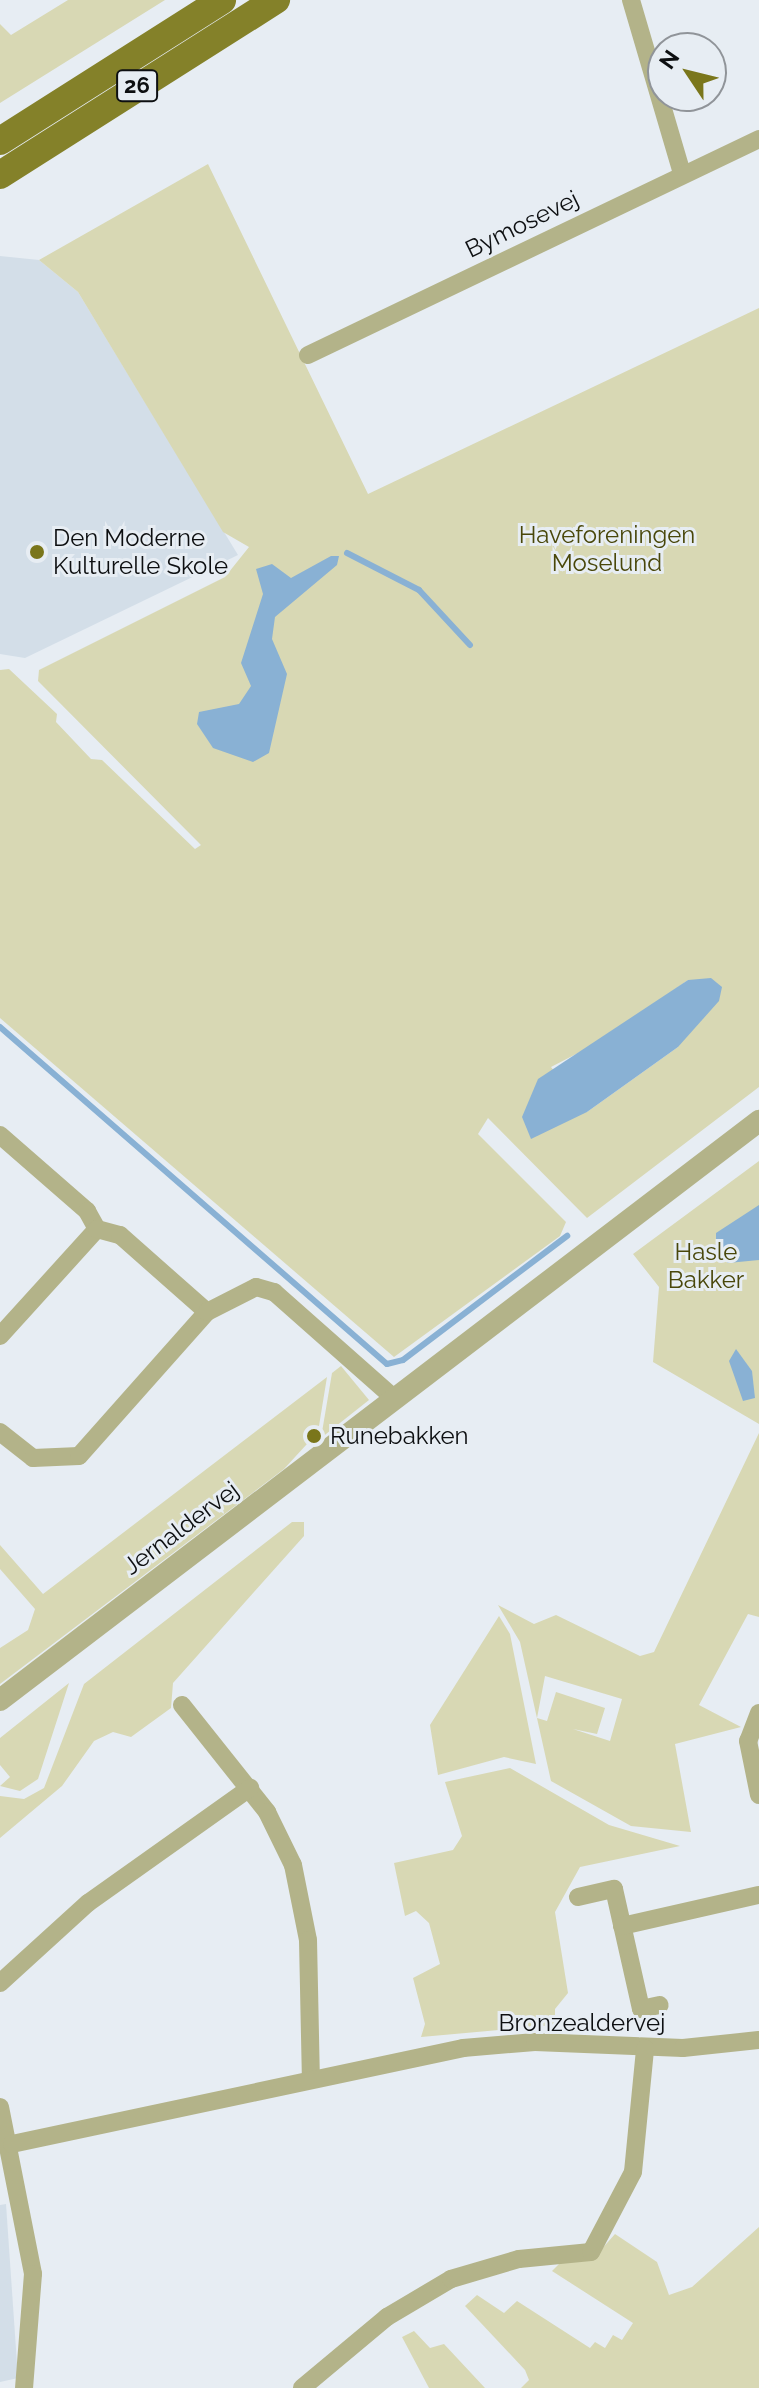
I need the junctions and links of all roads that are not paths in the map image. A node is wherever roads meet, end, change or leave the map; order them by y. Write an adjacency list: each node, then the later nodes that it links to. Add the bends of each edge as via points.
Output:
1 (222, 0): 5 (main road, 26)
2 (276, 0): 7 (main road, 26)
3 (631, 0): 6 (street)
4 (759, 139): 6 (street, Bymosevej)
5 (0, 141)
6 (682, 173): 8 (street, Bymosevej)
7 (0, 175)
8 (308, 355)
9 (759, 1121): 14 (street, Jernaldervej)
10 (0, 1135): 11 (street, via 87,1211)
11 (97, 1229): 12 (street, via 120,1235); 13 (street)
12 (207, 1312): 14 (street, via 250,1289 269,1289); 15 (street, via 79,1456 33,1458)
13 (0, 1336)
14 (394, 1398): 16 (street, Jernaldervej)
15 (0, 1432)
16 (0, 1700)
17 (182, 1705): 19 (street)
18 (759, 1713): 20 (street, via 748,1741)
19 (250, 1788): 24 (street, via 88,1903); 28 (street, via 281,1836 303,1899)
20 (759, 1795)
21 (759, 1895): 23 (street)
22 (578, 1897): 23 (street, Bronzealdervej, via 614,1889)
23 (622, 1926): 25 (street, Bronzealdervej, via 641,2009)
24 (0, 1983)
25 (660, 2005)
26 (759, 2040): 27 (street, Bronzealdervej)
27 (645, 2049): 28 (street, Bronzealdervej, via 535,2042 463,2048); 34 (street, via 633,2172 591,2252 519,2259 451,2279 387,2317)
28 (311, 2079): 30 (street, Bronzealdervej)
29 (0, 2107): 30 (street)
30 (12, 2144): 31 (street)
31 (19, 2184): 32 (street); 33 (street, via 33,2274)
32 (0, 2189)
33 (24, 2388)
34 (302, 2388)

